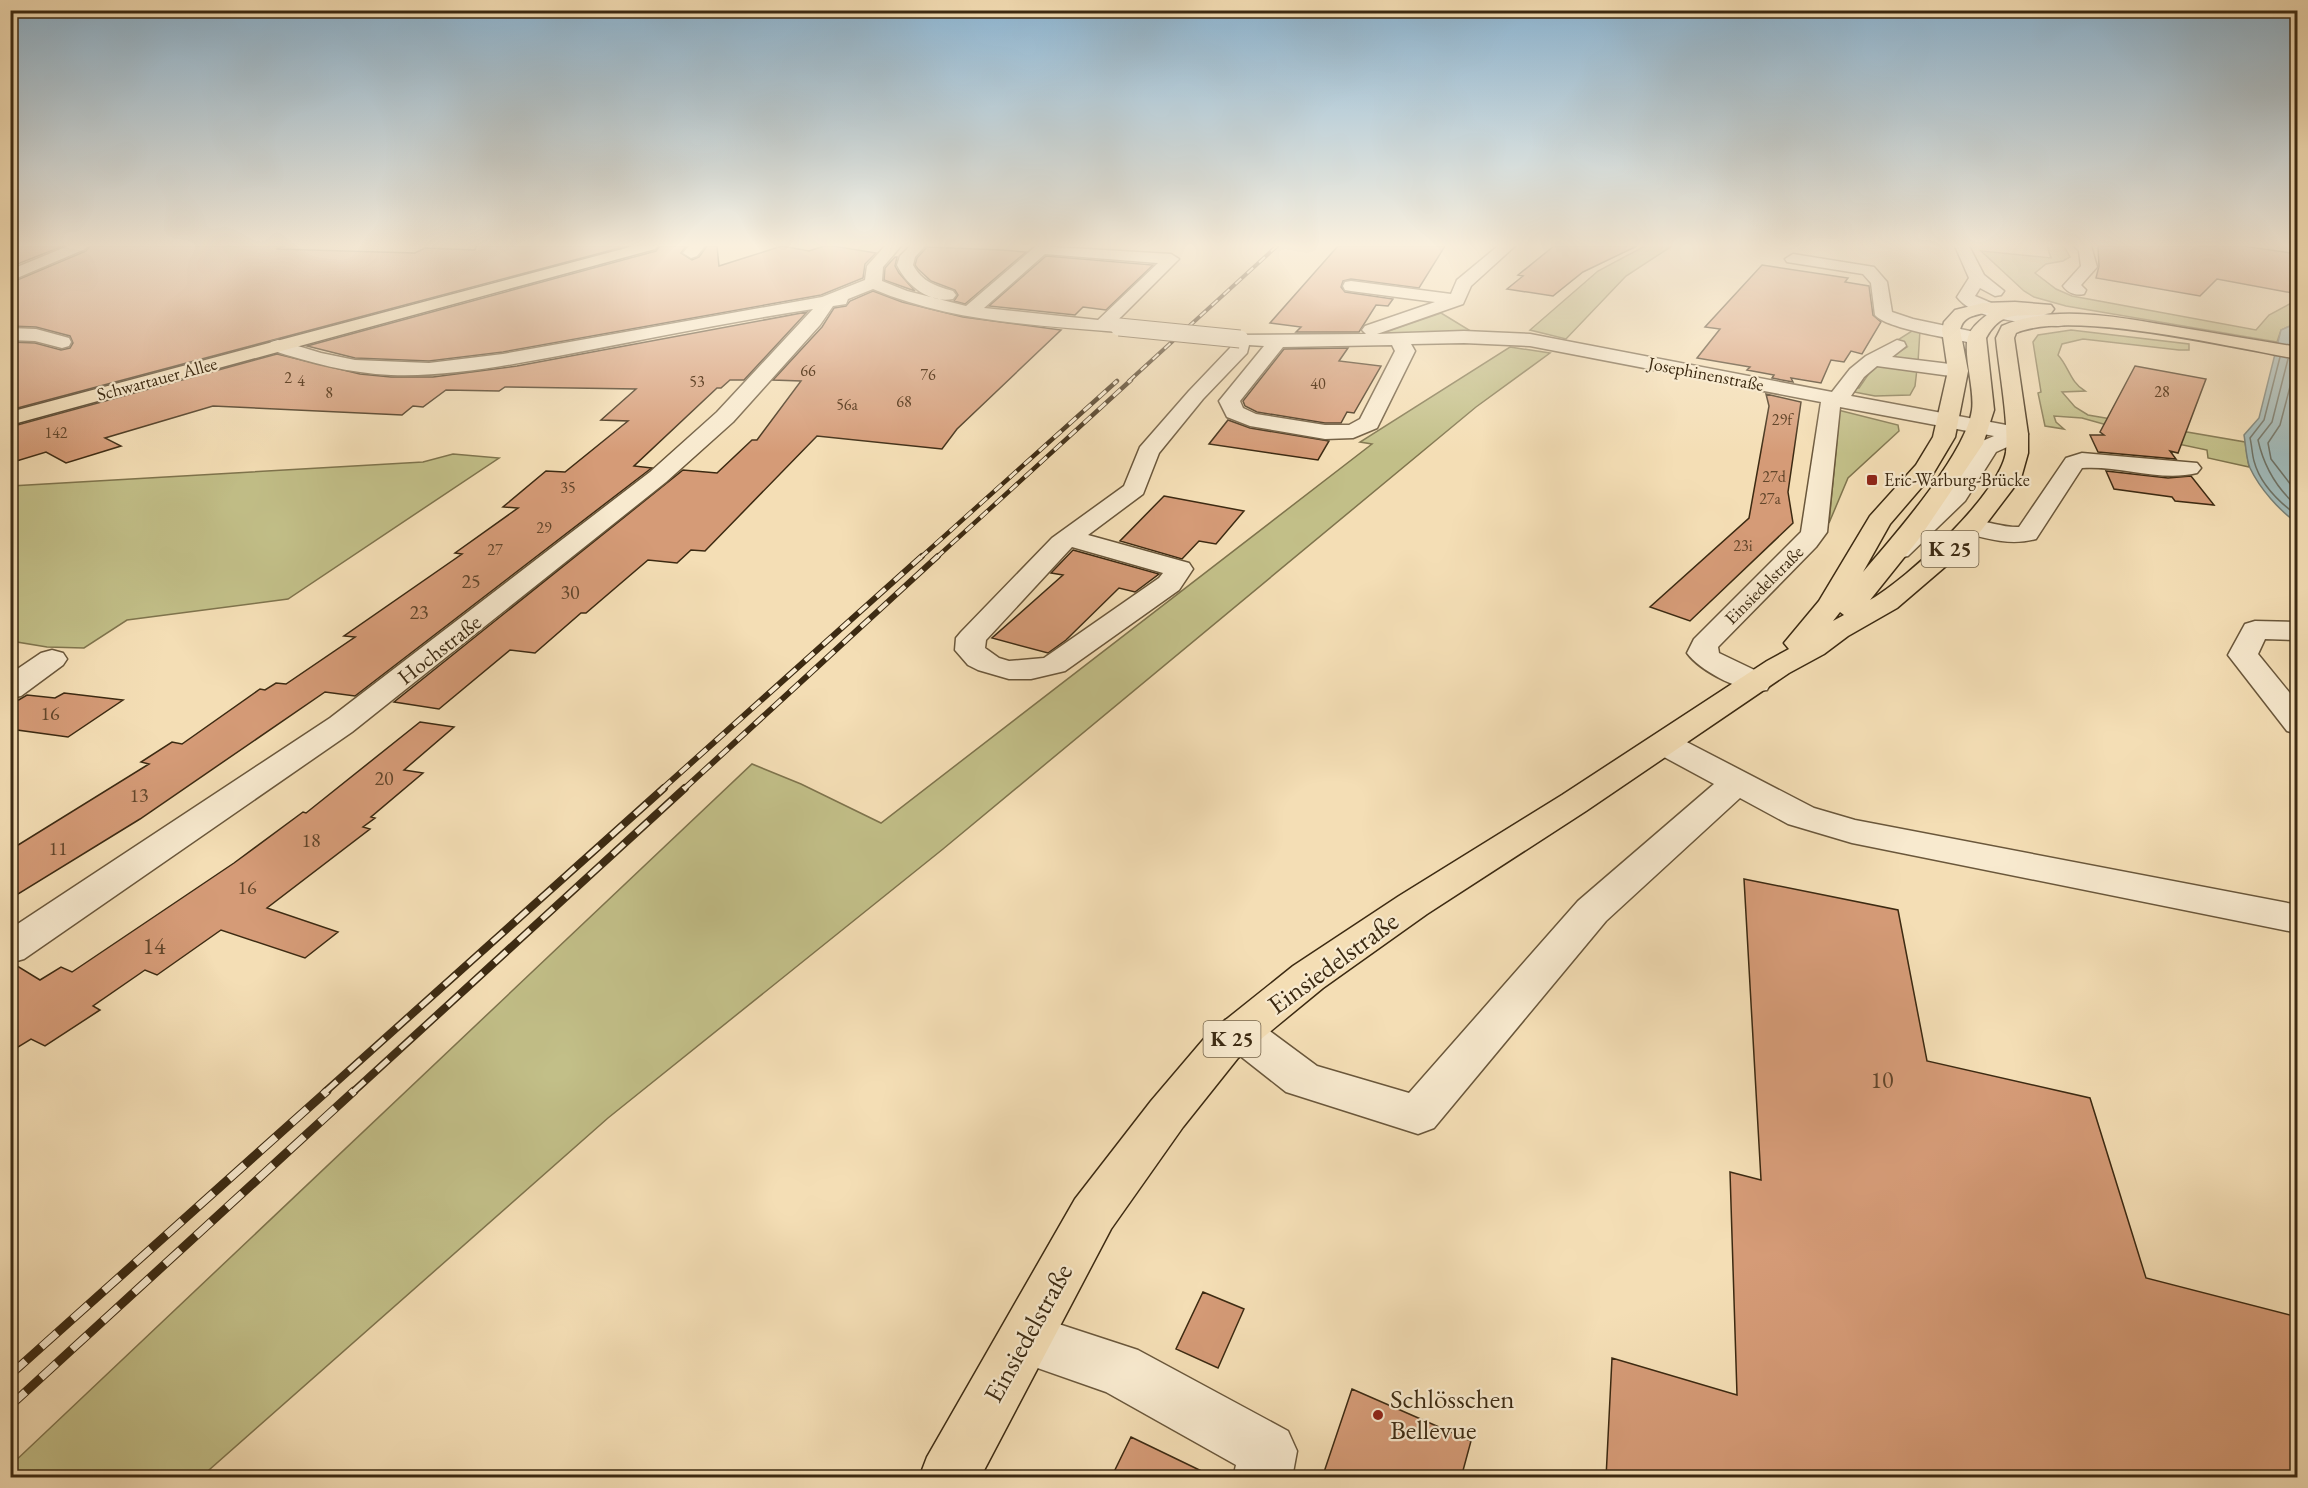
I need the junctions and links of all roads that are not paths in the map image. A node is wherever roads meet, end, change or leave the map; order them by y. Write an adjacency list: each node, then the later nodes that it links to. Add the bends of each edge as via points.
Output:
1 (392, 315): 25 (main road, Schwartauer Allee)
2 (752, 315): 25 (street, via 432,369 349,367 311,359)
3 (818, 315): 48 (street, Hochstraße, via 725,417 576,543 341,725)
4 (1012, 315): 14 (street, Josephinenstraße)
5 (1120, 315): 14 (street)
6 (1415, 315): 24 (street, via 1353,335)
7 (1475, 315): 21 (street, via 1497,329)
8 (1885, 315): 16 (street)
9 (1960, 315): 16 (main road, K 25, via 1953,322)
10 (1994, 315): 18 (main road)
11 (2031, 315): 13 (street, Einsiedelstraße)
12 (2086, 315): 15 (main road, K 25)
13 (2058, 321): 15 (main road, Einsiedelstraße / K 25); 34 (main road, Einsiedelstraße / K 25, via 2016,325 2005,338)
14 (1111, 326): 19 (street, Josephinenstraße, bridge)
15 (2140, 327): 27 (main road, K 25)
16 (1952, 332): 18 (street); 29 (main road, Einsiedelstraße / K 25)
17 (10, 334): 23 (street, via 36,334)
18 (1977, 338): 33 (main road, Einsiedelstraße / K 25, via 1983,410)
19 (1240, 339): 22 (street, Josephinenstraße); 37 (street, via 1240,349 1148,452 1135,489)
20 (1399, 340): 21 (street, Josephinenstraße); 22 (street, via 1405,351 1369,423 1353,431 1325,432 1250,420 1235,412 1229,401); 24 (street, Josephinenstraße)
21 (1530, 340): 30 (street, Josephinenstraße)
22 (1278, 341): 24 (street, Josephinenstraße)
23 (62, 342)
24 (1301, 342)
25 (278, 346): 31 (main road, Schwartauer Allee)
26 (1897, 346): 28 (street, Einsiedelstraße)
27 (2298, 353)
28 (1873, 360): 29 (street); 30 (street, Einsiedelstraße)
29 (1958, 371): 32 (main road, Einsiedelstraße / K 25)
30 (1836, 398): 32 (street, Josephinenstraße); 42 (street, Einsiedelstraße, via 1830,405 1814,532 1704,645 1702,653 1708,659)
31 (10, 419)
32 (1949, 420): 33 (street, Josephinenstraße); 42 (main road, Einsiedelstraße / K 25, via 1944,437 1924,470 1879,521 1832,605)
33 (1979, 426): 34 (street, Josephinenstraße); 38 (main road, Einsiedelstraße / K 25, via 1972,444 1947,481)
34 (2017, 434): 36 (main road, Einsiedelstraße / K 25, via 2017,453 2009,478); 38 (street, via 1988,447 1956,496)
35 (2189, 468): 36 (street, via 2074,462 2027,534 2007,536)
36 (1971, 527): 39 (main road, Einsiedelstraße / K 25, via 1887,602)
37 (1068, 538): 37 (street, via 971,638 970,650 981,662 1000,670 1032,671 1054,665 1169,584 1180,569)
38 (1886, 562): 39 (main road, Einsiedelstraße / K 25, via 1860,593)
39 (1838, 630): 42 (main road, Einsiedelstraße / K 25)
40 (2298, 631): 44 (street, via 2255,630 2243,655)
41 (52, 659): 43 (street)
42 (1767, 675): 45 (main road, Einsiedelstraße / K 25)
43 (10, 689)
44 (2298, 724)
45 (1665, 744): 46 (street); 49 (main road, Einsiedelstraße / K 25, via 1413,904 1308,977)
46 (1737, 782): 47 (street, via 1802,816 1852,831); 49 (street, via 1592,911 1418,1115 1302,1079)
47 (2298, 919)
48 (10, 949)
49 (1240, 1032): 50 (main road, Einsiedelstraße / K 25, via 1223,1046 1167,1114 1093,1214)
50 (1025, 1339): 51 (main road, Einsiedelstraße / K 25); 52 (street, via 1119,1369 1268,1451)
51 (948, 1478)
52 (1262, 1478)

